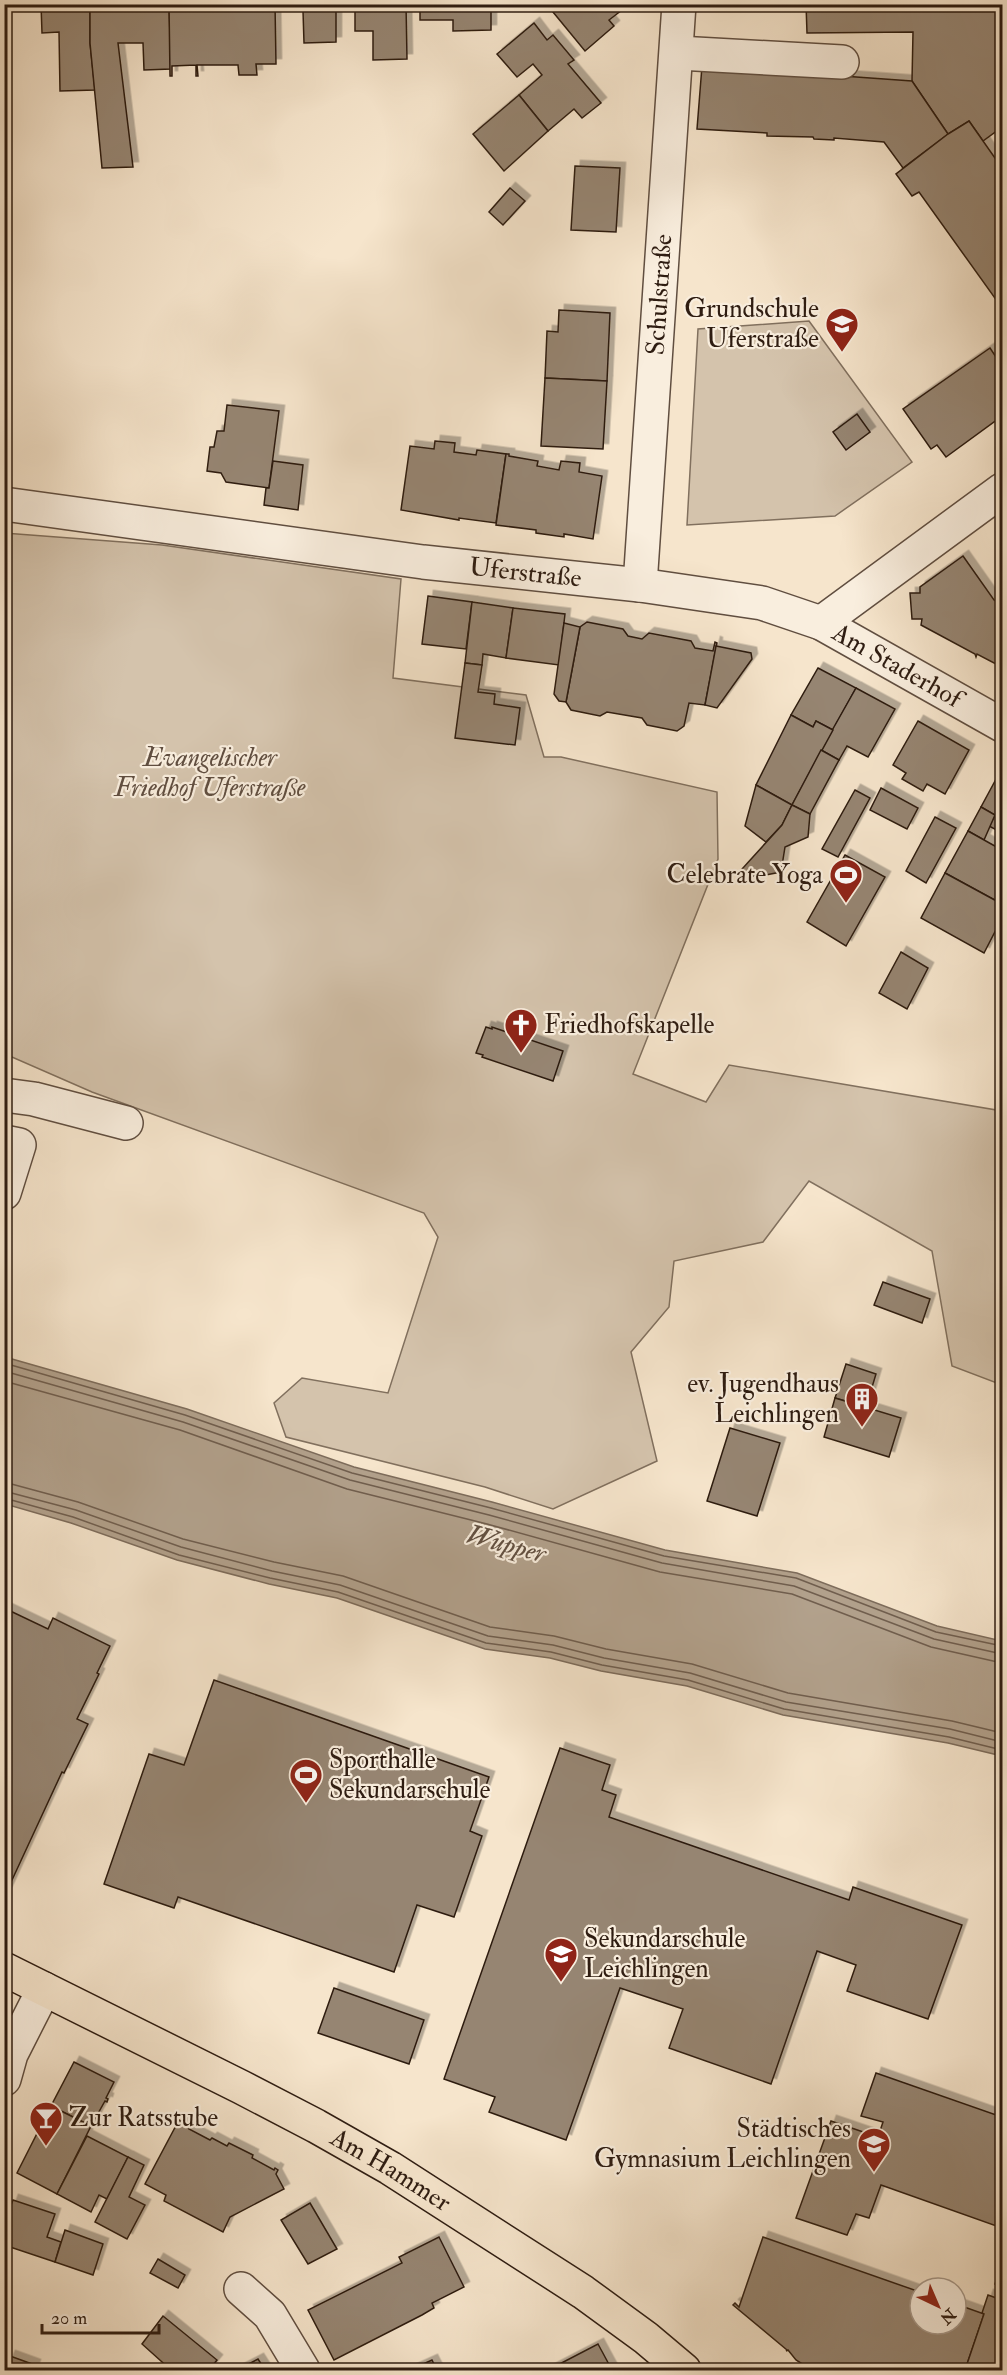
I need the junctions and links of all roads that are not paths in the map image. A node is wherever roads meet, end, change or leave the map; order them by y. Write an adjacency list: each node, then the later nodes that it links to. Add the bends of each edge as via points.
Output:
1 (680, 4): 2 (street, Schulstraße)
2 (678, 53): 3 (street); 6 (street, Schulstraße)
3 (842, 62)
4 (1002, 490): 7 (street)
5 (4, 504): 6 (street, Uferstraße, via 423,562)
6 (640, 585): 7 (street, Uferstraße, via 762,603)
7 (821, 623): 8 (street, Am Staderhof)
8 (1002, 725)
9 (4, 1095): 10 (street)
10 (126, 1123)
11 (4, 1142): 12 (street, via 19,1145)
12 (4, 1193)
13 (4, 1969): 14 (main road, Am Hammer)
14 (44, 1989): 15 (street, via 11,2054); 18 (main road, Am Hammer, via 250,2091 390,2168 583,2292)
15 (4, 2079)
16 (241, 2289): 17 (street, via 270,2315)
17 (303, 2370)
18 (684, 2370)

